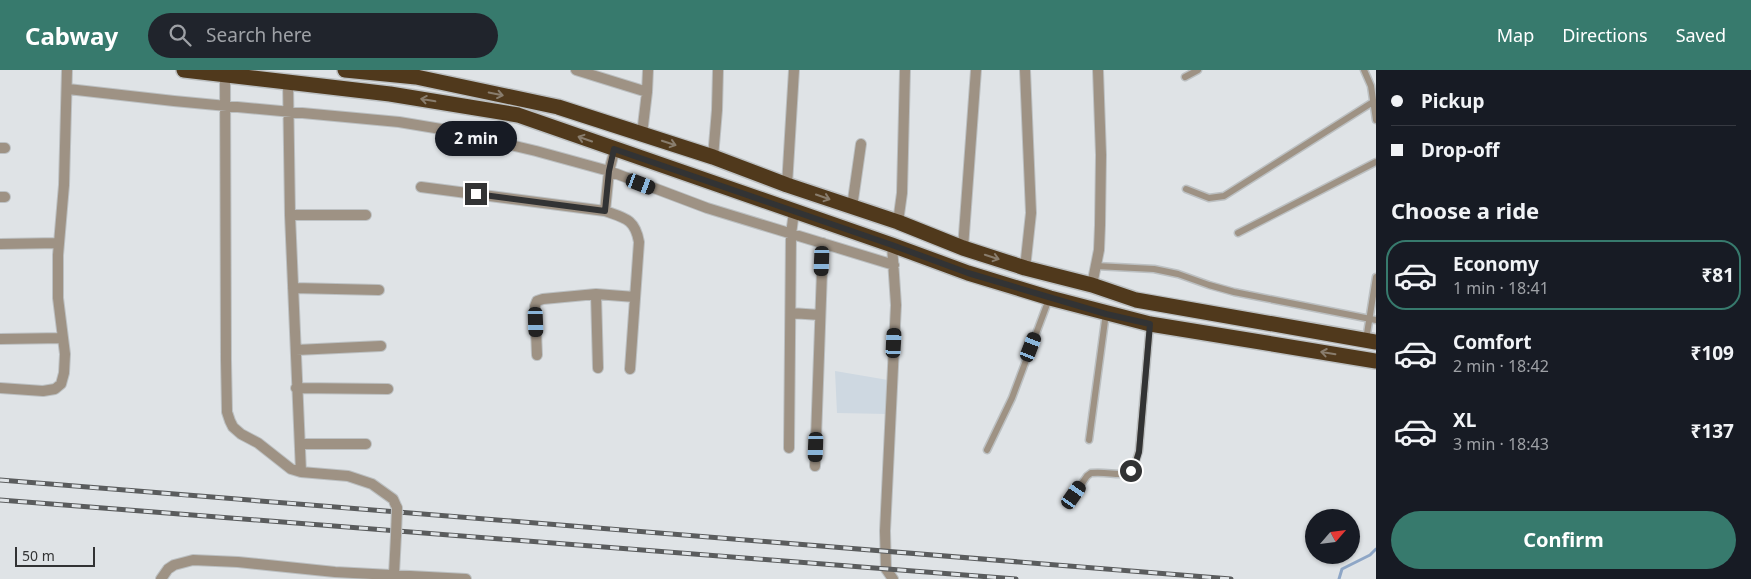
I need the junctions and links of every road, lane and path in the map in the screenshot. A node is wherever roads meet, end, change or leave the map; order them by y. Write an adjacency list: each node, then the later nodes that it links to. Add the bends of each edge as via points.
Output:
1 (68, 70): 18 (street)
2 (184, 70): 15 (highway)
3 (345, 70): 4 (highway)
4 (350, 70): 24 (highway, one-way to 24, via 416,77 558,107)
5 (576, 70): 19 (street)
6 (648, 70): 19 (street)
7 (718, 70): 27 (street)
8 (794, 70): 30 (street)
9 (905, 70): 38 (street, via 902,193)
10 (976, 70): 45 (street)
11 (1025, 70): 48 (street, via 1031,218)
12 (1098, 70): 47 (street, via 1101,155)
13 (1198, 70): 16 (lane)
14 (1364, 70): 20 (lane)
15 (225, 75): 17 (highway); 21 (street)
16 (1185, 76)
17 (288, 82): 22 (street); 26 (highway, one-way to 17, via 518,115 390,94)
18 (68, 89): 21 (street); 41 (street)
19 (647, 92): 24 (street)
20 (1373, 102): 23 (lane); 32 (lane, via 1224,196 1209,198)
21 (224, 105): 22 (street); 79 (street, via 228,412 233,427 241,434)
22 (289, 112): 29 (street, via 399,122 447,130); 36 (street)
23 (1376, 120)
24 (642, 134): 27 (highway, one-way to 27)
25 (861, 144): 33 (street)
26 (614, 149): 29 (street); 35 (highway)
27 (713, 157): 30 (highway)
28 (1376, 162): 39 (lane)
29 (609, 171): 34 (street); 40 (street, via 707,208)
30 (787, 185): 33 (highway, one-way to 33)
31 (421, 187): 34 (street)
32 (1186, 189)
33 (852, 207): 38 (highway)
34 (605, 211): 54 (street, via 627,219 637,234)
35 (794, 212): 40 (street); 44 (highway)
36 (290, 215): 37 (street); 51 (street)
37 (366, 215)
38 (898, 222): 45 (highway)
39 (1238, 233)
40 (791, 234): 42 (street); 56 (street)
41 (58, 243): 43 (street); 61 (street, via 58,298)
42 (823, 243): 46 (street); 58 (street)
43 (0, 244)
44 (892, 245): 46 (street); 55 (highway)
45 (964, 248): 48 (highway, one-way to 48)
46 (894, 264): 85 (street, via 896,306 885,531 886,568)
47 (1096, 266): 50 (street); 59 (lane, via 1154,269 1234,292)
48 (1025, 268): 50 (highway)
49 (1376, 277): 59 (lane)
50 (1092, 285): 63 (highway, via 1136,300)
51 (293, 288): 52 (street); 65 (street)
52 (379, 290)
53 (596, 294): 54 (street); 66 (street, via 538,301 535,306); 68 (street)
54 (635, 297): 69 (street)
55 (1050, 298): 57 (highway); 77 (lane, via 1012,398)
56 (791, 313): 58 (street); 76 (street)
57 (1106, 314): 60 (highway); 73 (lane)
58 (820, 315): 78 (street)
59 (1373, 320): 63 (lane)
60 (1150, 324): 67 (highway, one-way to 60); 80 (lane, via 1139,452 1135,465 1126,474 1091,473)
61 (63, 338): 62 (street); 70 (street, via 64,373 55,389)
62 (0, 340)
63 (1371, 341)
64 (381, 346): 65 (street)
65 (296, 350): 71 (street)
66 (537, 354)
67 (1376, 361)
68 (598, 368)
69 (630, 369)
70 (0, 388)
71 (296, 388): 72 (street); 74 (street)
72 (388, 390)
73 (1089, 440)
74 (300, 444): 75 (street); 79 (street)
75 (366, 444)
76 (789, 448)
77 (986, 450)
78 (815, 466)
79 (300, 472): 82 (street, bridge, via 348,476 372,484 393,499 397,508)
80 (1074, 495)
81 (168, 574): 82 (street, via 181,562 192,560); 83 (street)
82 (394, 574): 84 (street)
83 (162, 579)
84 (466, 579)
85 (893, 579)

